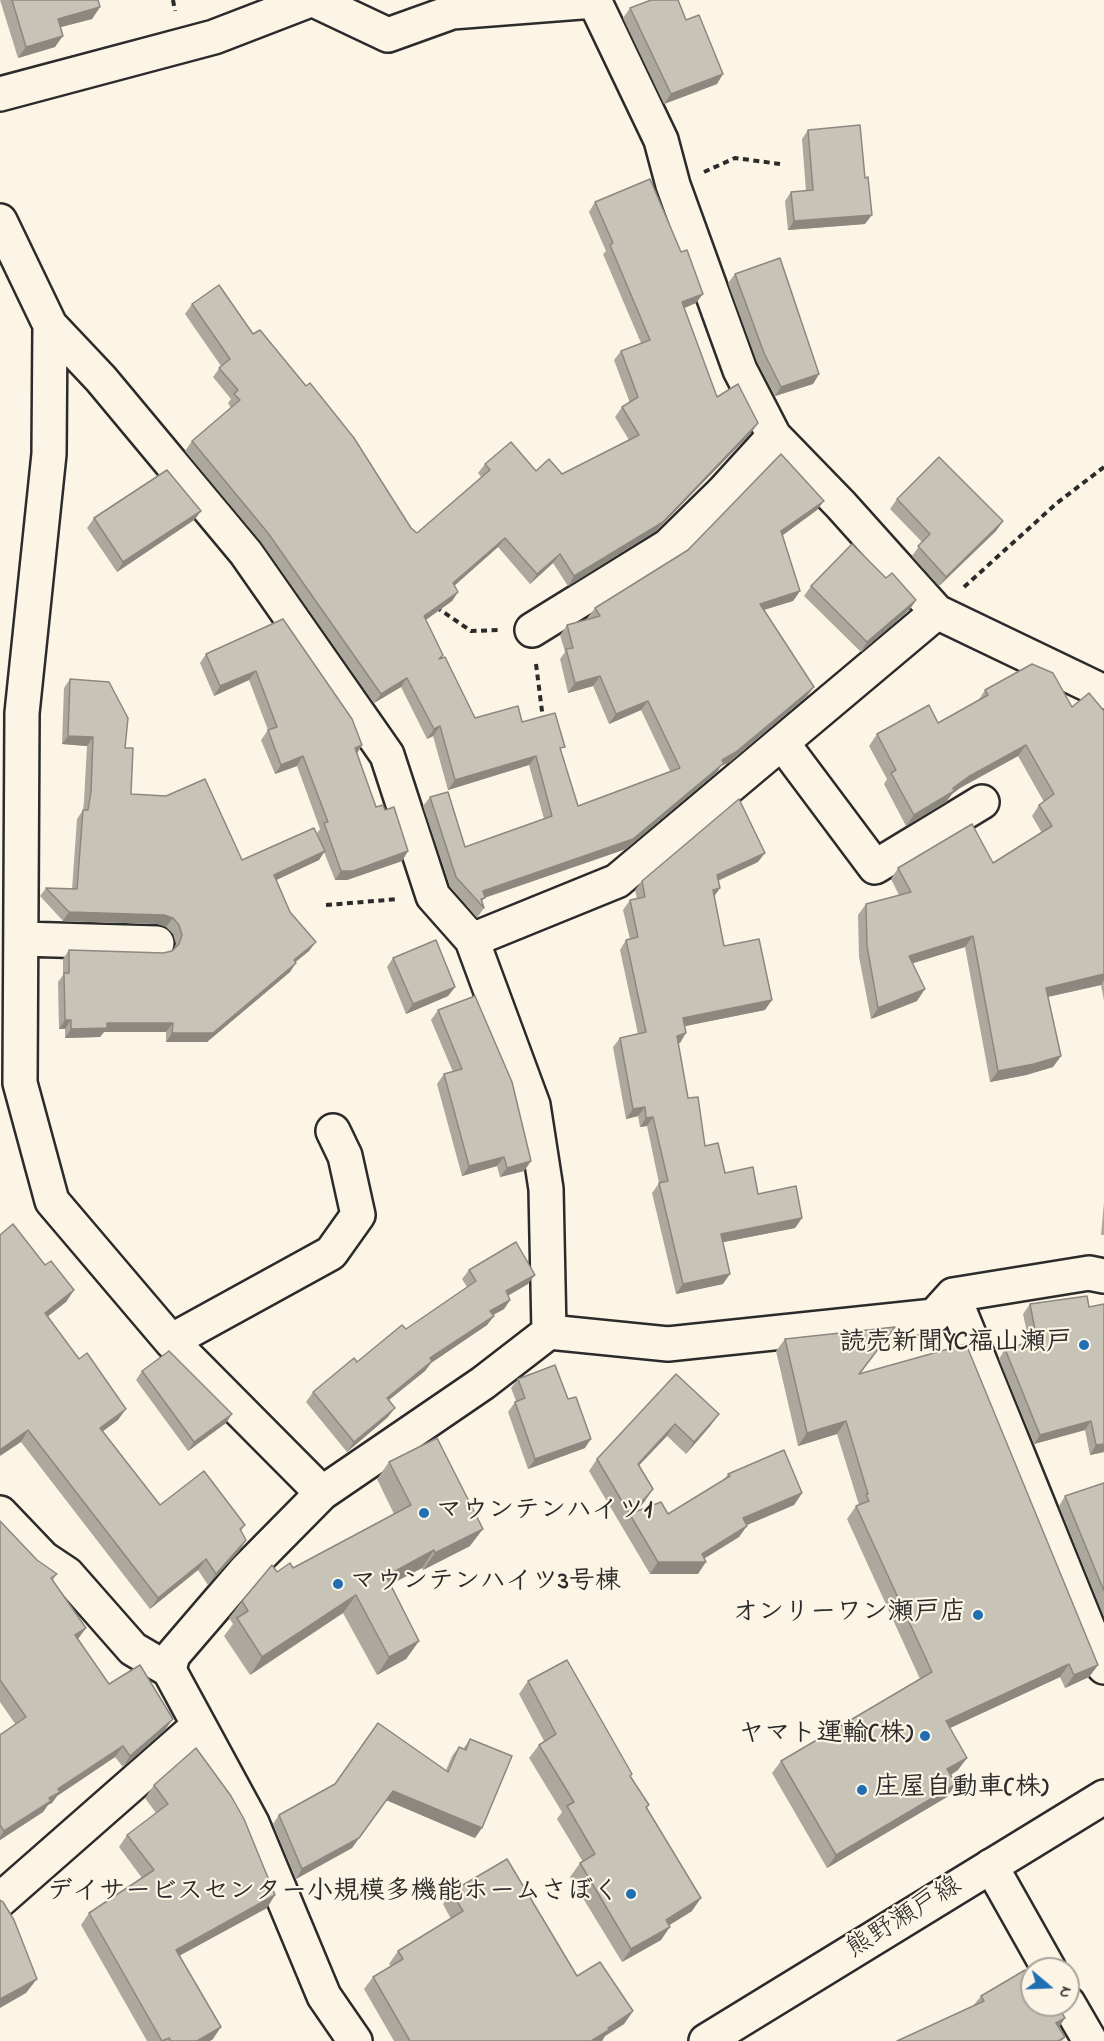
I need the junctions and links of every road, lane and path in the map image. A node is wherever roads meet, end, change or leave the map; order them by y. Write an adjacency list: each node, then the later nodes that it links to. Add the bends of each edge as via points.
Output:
1 (312, 0): 2 (street, via 388,35 452,12); 3 (street, via 213,37)
2 (594, 0): 5 (street, via 662,140)
3 (0, 94)
4 (780, 164): 5 (path, via 735,158)
5 (673, 185): 8 (street, via 740,370)
6 (0, 221): 7 (street)
7 (50, 325): 17 (street, via 101,379 246,553 387,755); 19 (street, via 49,454 22,713)
8 (774, 436): 11 (street, via 842,505); 12 (street, via 668,546)
9 (1104, 467): 11 (path, via 1057,503)
10 (426, 600): 12 (path, via 471,631)
11 (937, 612): 13 (street); 15 (street)
12 (532, 630): 14 (path)
13 (1104, 692)
14 (544, 725)
15 (783, 744): 16 (street, via 875,867); 20 (street, via 617,882)
16 (982, 802)
17 (433, 896): 18 (path); 20 (street)
18 (327, 905)
19 (22, 939): 21 (street); 26 (street, via 20,1083 52,1202)
20 (472, 940): 25 (street, via 534,1105 546,1189)
21 (158, 943)
22 (333, 1131): 26 (street, via 345,1156 358,1215 331,1253)
23 (1104, 1276): 24 (street, via 1089,1273)
24 (953, 1295): 25 (street, via 934,1316 668,1344); 29 (street)
25 (549, 1332): 27 (street, via 483,1383)
26 (171, 1341): 27 (street)
27 (322, 1493): 30 (street, via 246,1570 173,1655)
28 (0, 1513): 30 (street, via 43,1557 67,1574 133,1649)
29 (1104, 1667)
30 (169, 1670): 31 (street)
31 (198, 1727): 34 (street); 37 (street, via 252,1823 324,1996)
32 (1104, 1797): 33 (street, 熊野瀬戸線)
33 (991, 1866): 35 (street); 38 (street, 熊野瀬戸線)
34 (0, 1900)
35 (1042, 1957)
36 (1076, 2017): 39 (street)
37 (355, 2041)
38 (706, 2041)
39 (1090, 2041)

